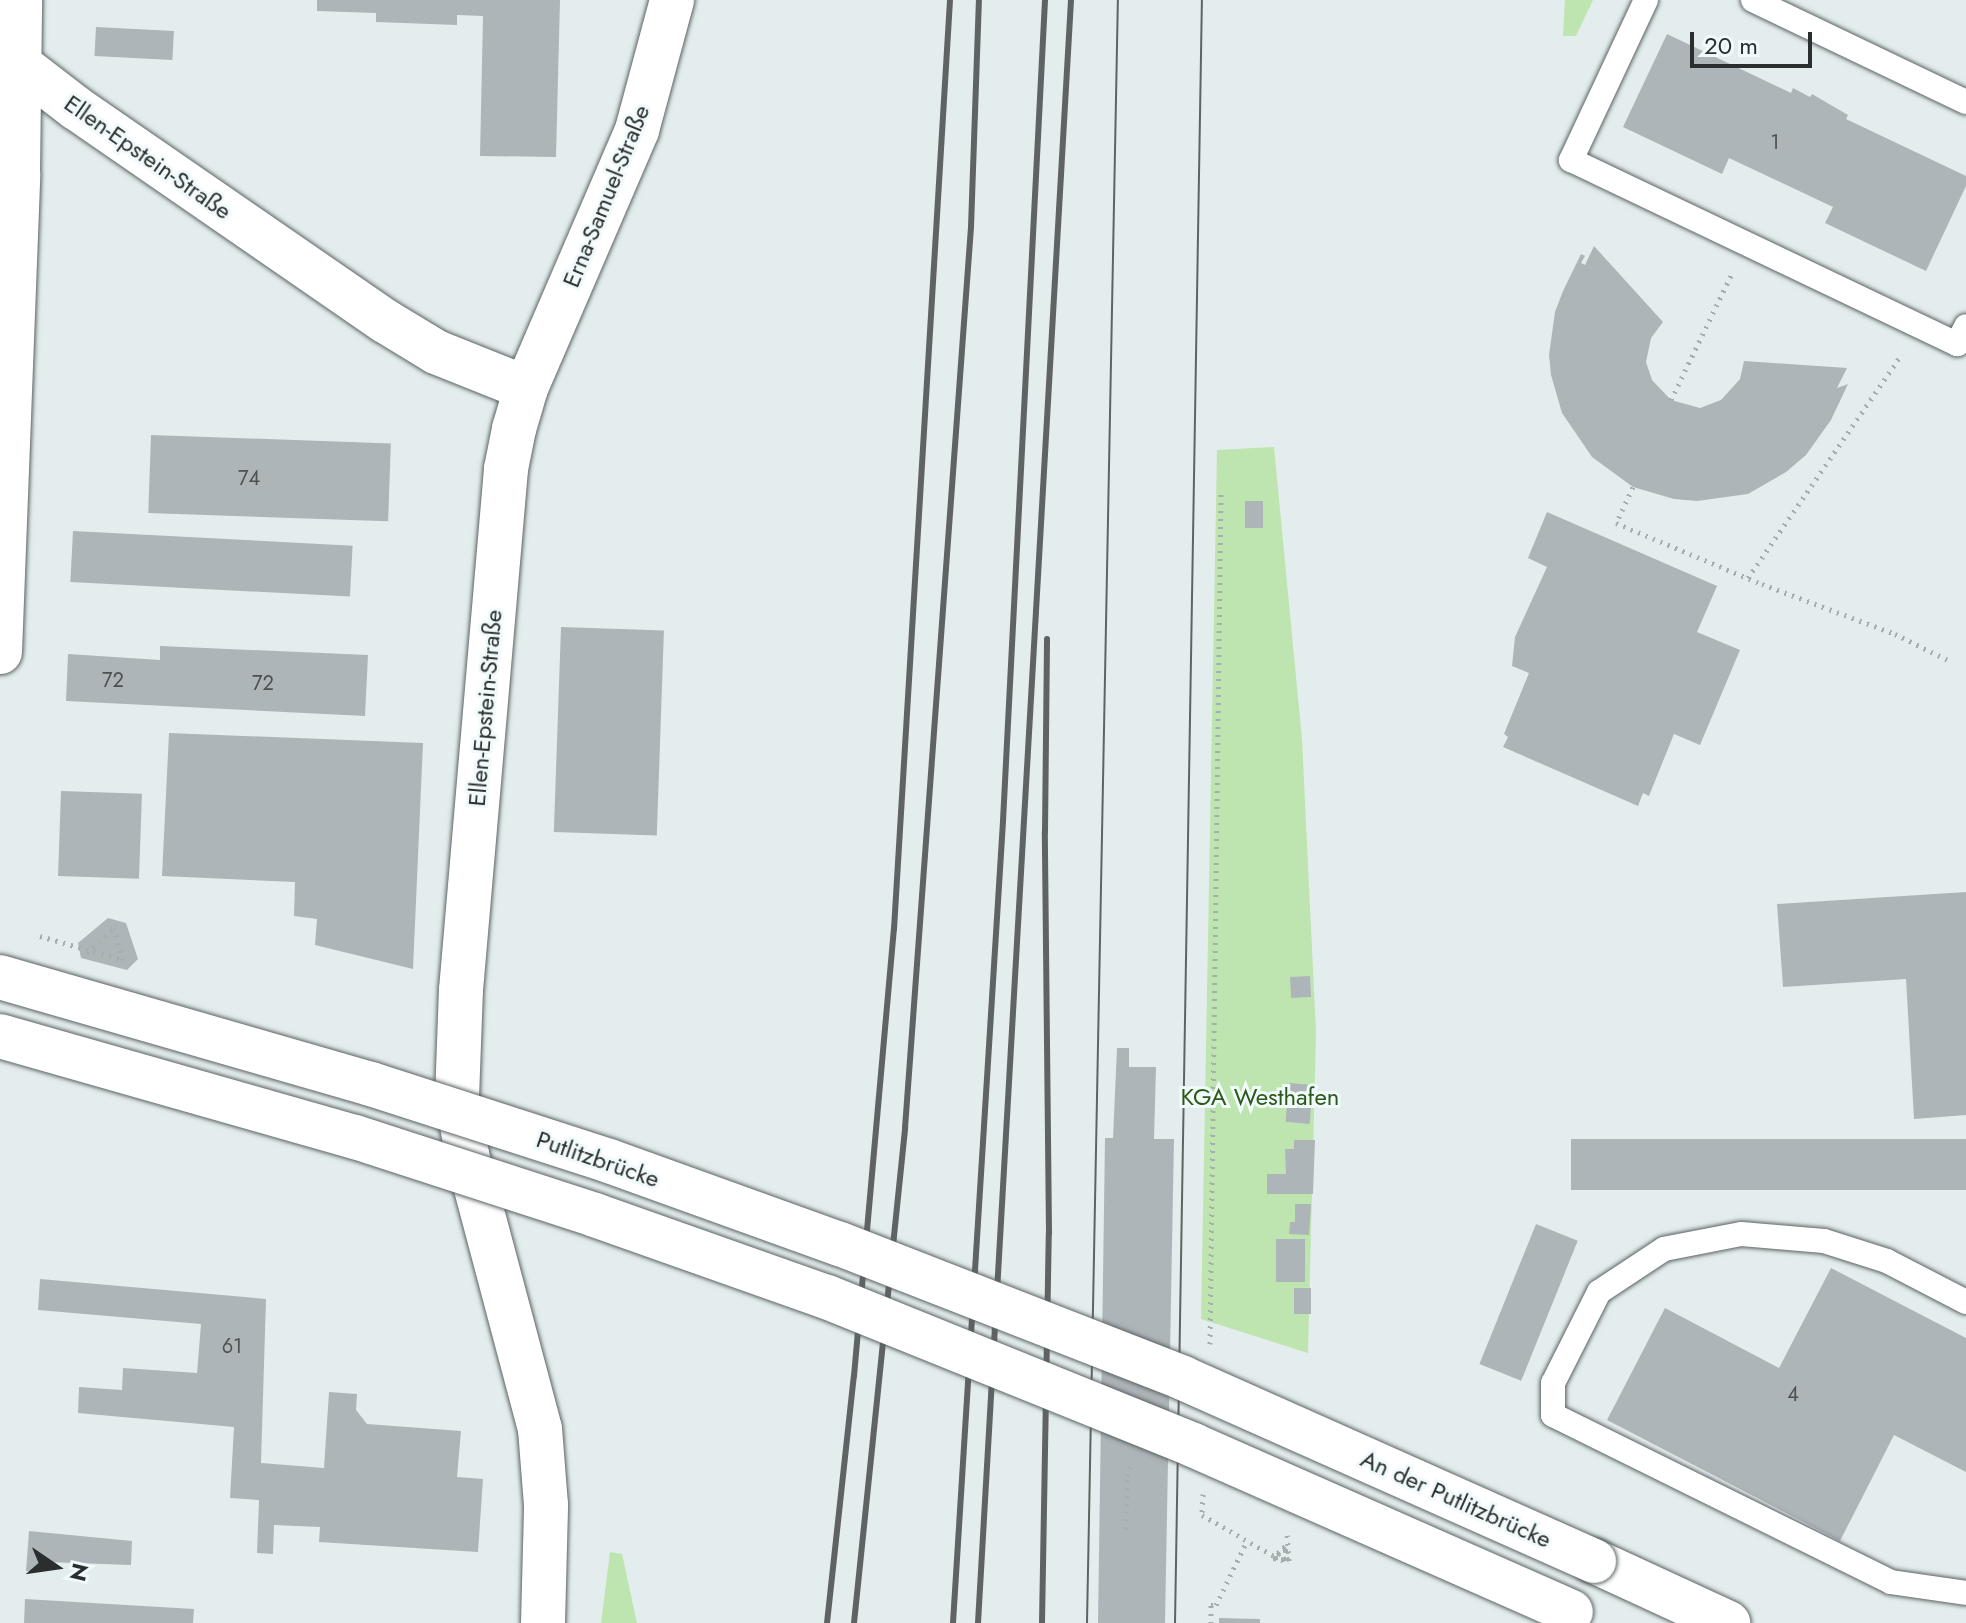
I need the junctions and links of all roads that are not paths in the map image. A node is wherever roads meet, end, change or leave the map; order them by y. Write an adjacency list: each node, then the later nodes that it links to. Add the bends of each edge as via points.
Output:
1 (20, 0): 5 (main road)
2 (672, 0): 9 (main road, Erna-Samuel-Straße, via 637,130)
3 (1646, 0): 8 (lane, via 1571,160 1957,344)
4 (1753, 0): 6 (lane)
5 (19, 64): 7 (main road); 9 (main road, Ellen-Epstein-Straße, via 385,321 436,352)
6 (1966, 102)
7 (9, 118): 10 (main road)
8 (1966, 326)
9 (526, 388): 16 (main road, Ellen-Epstein-Straße, via 506,469 461,990 457,1098 540,1429 546,1505)
10 (0, 652)
11 (0, 977): 14 (main road, Putlitzbrücke, bridge, via 225,1040 609,1161 840,1244)
12 (0, 1036): 17 (main road, bridge, via 355,1137 827,1297 1177,1438)
13 (1966, 1302): 15 (lane, via 1887,1261 1824,1241 1741,1234 1664,1249 1599,1292 1553,1383 1553,1415 1891,1582)
14 (1183, 1378): 18 (main road, An der Putlitzbrücke, bridge)
15 (1966, 1593)
16 (543, 1623)
17 (1596, 1623)
18 (1728, 1623)

